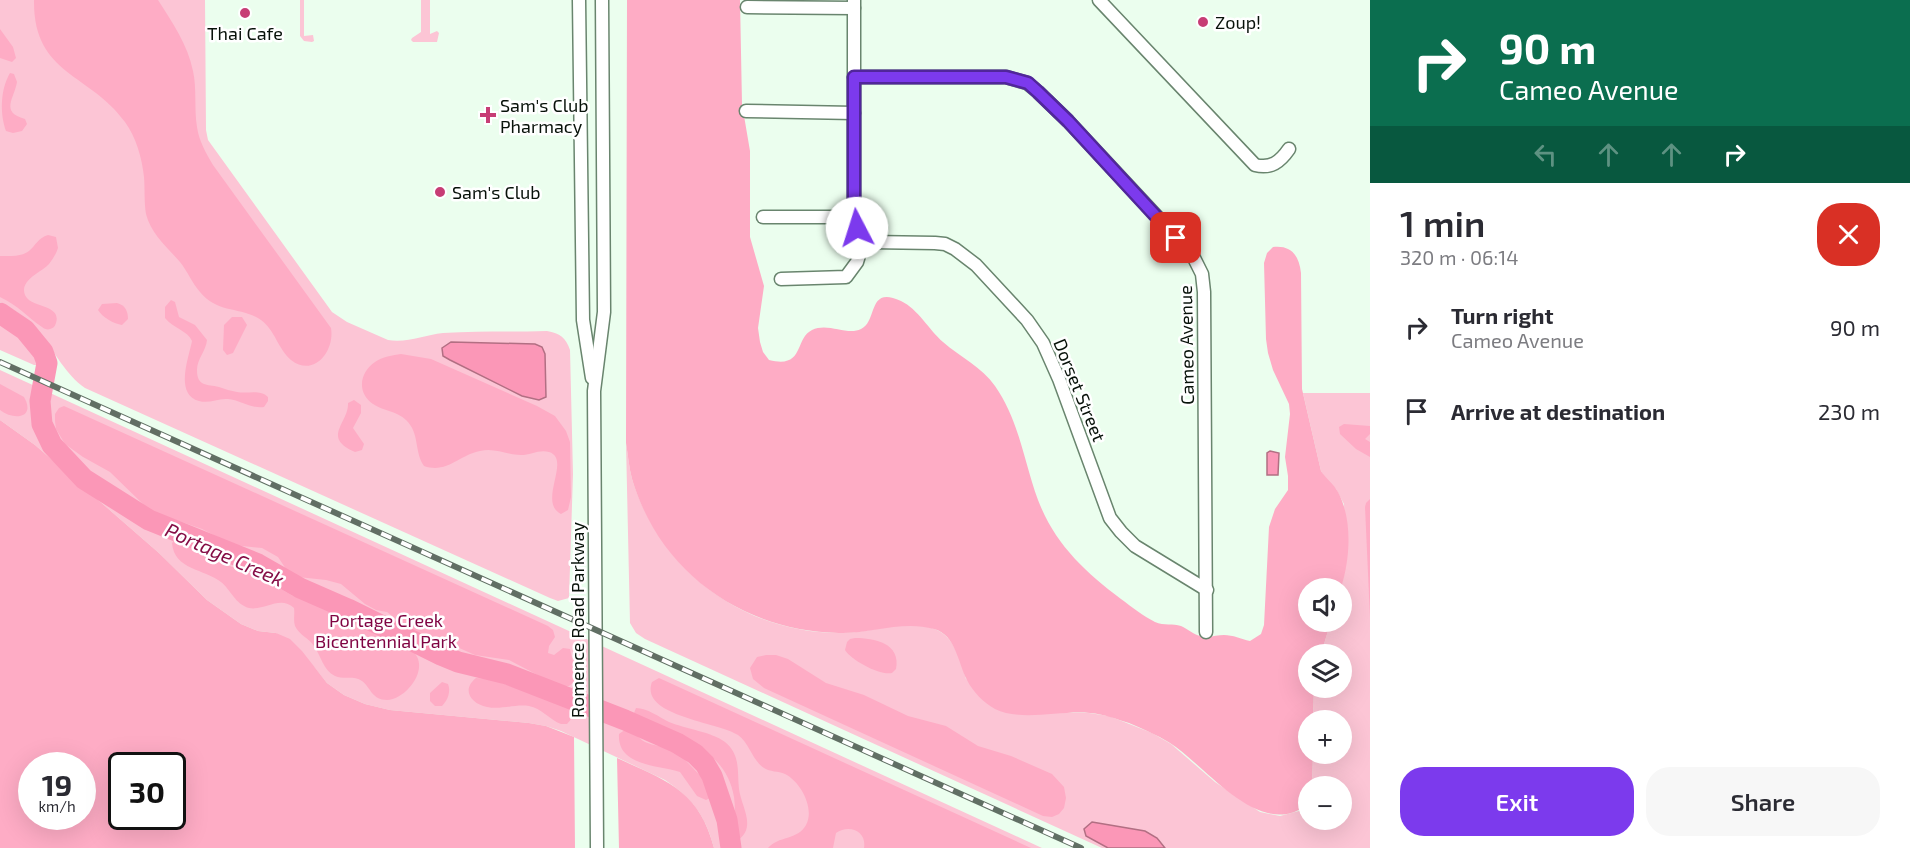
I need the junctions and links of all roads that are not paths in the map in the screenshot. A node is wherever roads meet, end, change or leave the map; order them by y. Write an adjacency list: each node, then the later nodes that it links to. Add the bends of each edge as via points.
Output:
1 (579, 0): 7 (street, Romence Road Parkway)
2 (602, 0): 6 (street, Romence Road Parkway)
3 (1100, 0): 11 (street, via 1255,165 1274,165)
4 (854, 4): 5 (street); 8 (street)
5 (747, 7)
6 (602, 24): 7 (street); 16 (street, Romence Road Parkway, via 604,312)
7 (580, 25): 16 (street, Romence Road Parkway, via 583,320)
8 (854, 77): 10 (street); 17 (street, Cameo Avenue, via 1006,77 1028,83 1192,254 1202,274 1204,292)
9 (746, 111): 10 (street)
10 (854, 113): 13 (street)
11 (1289, 150)
12 (763, 217): 13 (street)
13 (854, 217): 14 (street)
14 (862, 236): 15 (street, via 857,262 846,277); 17 (street, Dorset Street, via 879,243 945,244 976,265 1043,343 1110,518 1135,546)
15 (781, 279)
16 (594, 391): 19 (street, Romence Road Parkway)
17 (1207, 590): 18 (street, Cameo Avenue)
18 (1206, 632)
19 (597, 848)

